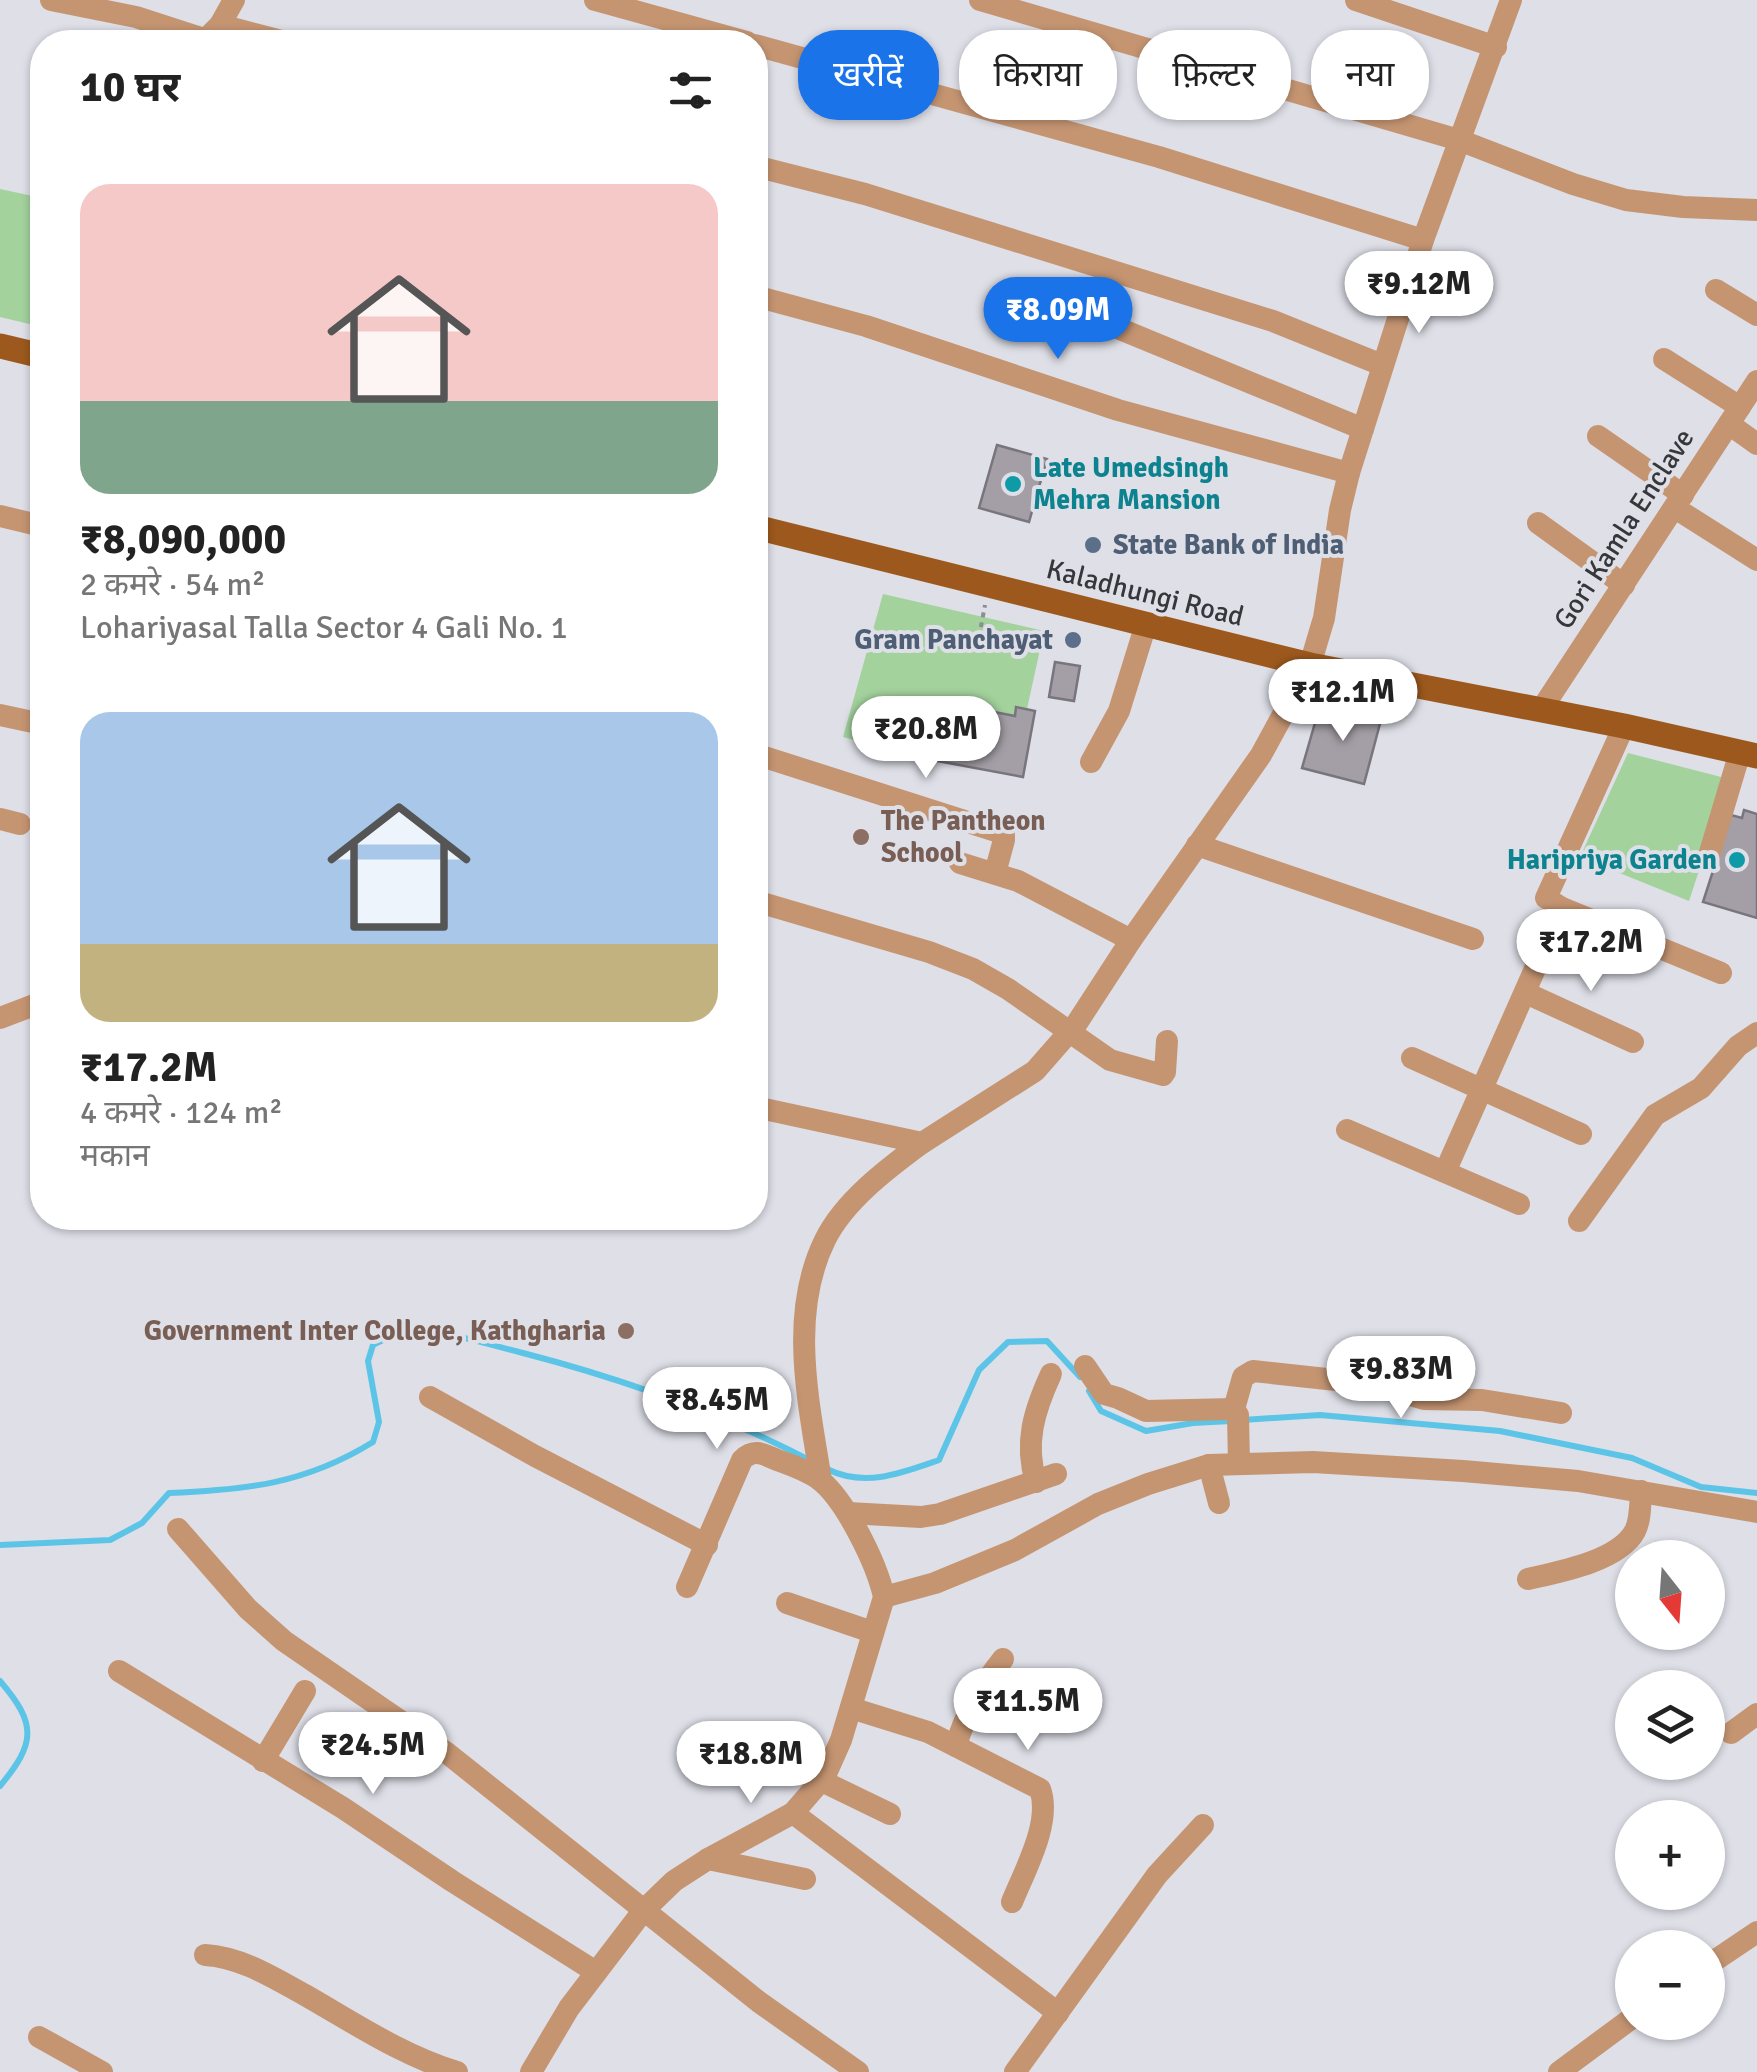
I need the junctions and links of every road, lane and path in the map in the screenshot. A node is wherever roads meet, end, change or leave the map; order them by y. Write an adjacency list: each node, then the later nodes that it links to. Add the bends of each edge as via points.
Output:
1 (51, 0): 7 (street)
2 (234, 0): 8 (street)
3 (595, 0): 9 (street)
4 (980, 0): 12 (street)
5 (1356, 0): 10 (street)
6 (1512, 0): 10 (street)
7 (187, 30)
8 (214, 30)
9 (704, 30)
10 (1496, 47): 12 (street)
11 (768, 48): 15 (street, via 1160,157)
12 (1459, 140): 14 (street, via 1626,200); 15 (street)
13 (768, 169): 23 (street, via 1273,321)
14 (1757, 210)
15 (1422, 240): 23 (street)
16 (1716, 290): 18 (street)
17 (768, 300): 29 (street, via 1118,410)
18 (1757, 315)
19 (1103, 322): 26 (street)
20 (0, 346): 21 (main road)
21 (30, 353)
22 (1664, 360): 25 (street)
23 (1382, 365): 26 (street)
24 (1757, 382): 25 (street, Gori Kamla Enclave)
25 (1735, 416): 28 (street); 30 (street, Gori Kamla Enclave)
26 (1363, 429): 29 (street)
27 (1598, 436): 30 (street)
28 (1757, 444)
29 (1349, 473): 40 (street)
30 (1679, 501): 35 (street); 37 (street, Gori Kamla Enclave)
31 (0, 516): 32 (street)
32 (30, 523)
33 (1538, 523): 37 (street)
34 (768, 530): 36 (main road, Kaladhungi Road)
35 (1757, 560)
36 (988, 585): 38 (main road, Kaladhungi Road); 39 (path)
37 (1624, 585): 41 (street, Gori Kamla Enclave)
38 (1146, 624): 40 (main road, Kaladhungi Road); 47 (street, via 1119,711)
39 (979, 637)
40 (1310, 665): 41 (main road, Kaladhungi Road); 48 (street, via 1261,755)
41 (1542, 710): 44 (main road, Kaladhungi Road)
42 (0, 715): 43 (street)
43 (30, 721)
44 (1624, 726): 45 (main road, Kaladhungi Road); 53 (street, via 1546,896)
45 (1751, 751): 49 (street)
46 (768, 758): 51 (street, via 1000,832)
47 (1091, 762)
48 (1197, 845): 54 (street); 55 (street)
49 (1709, 856)
50 (960, 863): 51 (street)
51 (995, 873): 55 (street)
52 (768, 905): 60 (street, via 973,969)
53 (1562, 908): 56 (street); 57 (street)
54 (1473, 939)
55 (1131, 940): 60 (street)
56 (1720, 974)
57 (1526, 993): 63 (street); 65 (street)
58 (30, 1007): 59 (street)
59 (0, 1018)
60 (1069, 1032): 62 (street, via 1110,1060 1163,1075); 69 (street, via 1035,1072)
61 (1757, 1033): 72 (street, via 1701,1088 1655,1114)
62 (1167, 1042)
63 (1633, 1042)
64 (1412, 1058): 65 (street)
65 (1482, 1088): 68 (street); 70 (street)
66 (768, 1110): 69 (street)
67 (1347, 1130): 70 (street)
68 (1581, 1134)
69 (922, 1143): 80 (street, via 856,1198 826,1238 810,1281 806,1370)
70 (1444, 1172): 71 (street)
71 (1518, 1204)
72 (1579, 1221)
73 (1085, 1366): 77 (street, via 1104,1394 1146,1410)
74 (1051, 1374): 84 (street, via 1029,1445 1046,1478 921,1517)
75 (430, 1397): 86 (street)
76 (1561, 1413): 77 (street, via 1253,1371 1243,1377)
77 (1237, 1419): 78 (street)
78 (1239, 1464): 79 (street); 81 (street, via 1464,1470)
79 (1209, 1466): 82 (street); 89 (street, via 1098,1504 1015,1550)
80 (821, 1481): 84 (street); 86 (street, via 748,1454)
81 (1641, 1492): 83 (street); 87 (street, via 1638,1523 1621,1546 1576,1568)
82 (1219, 1503)
83 (1757, 1512)
84 (848, 1514): 89 (street)
85 (178, 1529): 107 (street, via 284,1640 447,1753)
86 (707, 1545): 88 (street)
87 (1528, 1580)
88 (688, 1587)
89 (884, 1597): 91 (street)
90 (787, 1603): 91 (street)
91 (872, 1632): 95 (street)
92 (1003, 1659): 98 (street, via 977,1696)
93 (119, 1672): 99 (street)
94 (305, 1691): 99 (street)
95 (850, 1708): 98 (street); 100 (street)
96 (1757, 1714): 97 (street)
97 (1731, 1734)
98 (956, 1746): 106 (street, via 1042,1792 1040,1830)
99 (263, 1761): 111 (street)
100 (822, 1781): 101 (street); 102 (street)
101 (794, 1812): 104 (street); 112 (street)
102 (890, 1814)
103 (1203, 1825): 112 (street, via 1158,1874)
104 (708, 1859): 105 (street); 107 (street)
105 (805, 1879)
106 (1012, 1902)
107 (643, 1912): 111 (street); 115 (street)
108 (1757, 1932): 109 (street)
109 (1725, 1954)
110 (206, 1956): 117 (street, via 226,1956 271,1976 384,2040)
111 (596, 1972): 118 (street)
112 (1058, 2013): 120 (street)
113 (1615, 2031): 121 (street)
114 (38, 2037): 116 (street)
115 (826, 2063): 119 (street)
116 (102, 2072)
117 (457, 2072)
118 (531, 2072)
119 (858, 2072)
120 (1014, 2072)
121 (1559, 2072)

